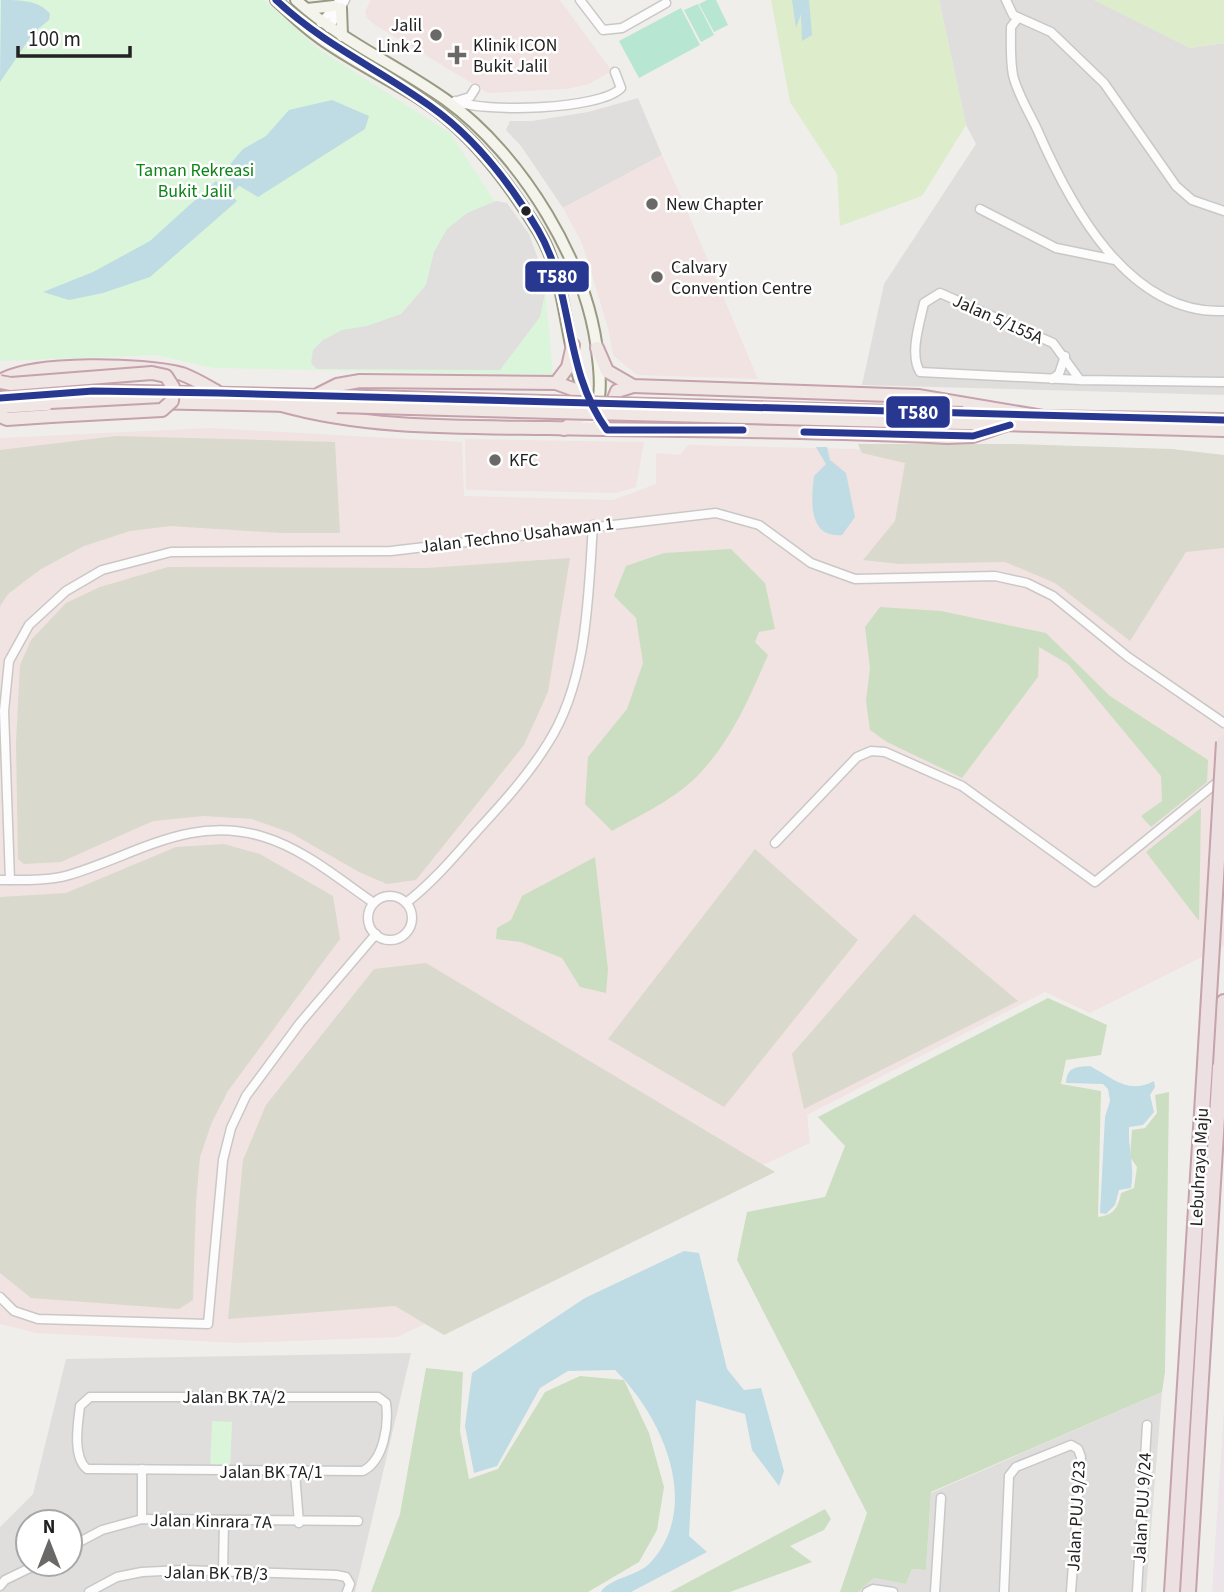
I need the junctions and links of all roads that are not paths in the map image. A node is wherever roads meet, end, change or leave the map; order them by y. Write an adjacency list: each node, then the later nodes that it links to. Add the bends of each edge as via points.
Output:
1 (276, 0): 9 (main road)
2 (296, 0): 7 (main road)
3 (580, 0): 5 (street, via 603,30 622,28)
4 (1006, 0): 8 (street)
5 (666, 3)
6 (340, 4): 7 (main road); 10 (street); 11 (main road)
7 (307, 9): 10 (main road)
8 (1018, 18): 19 (street, via 1051,32 1104,83 1176,186 1192,201); 20 (street, via 1011,27 1013,76 1063,188)
9 (304, 25): 10 (main road); 12 (main road)
10 (324, 27): 11 (main road); 12 (main road)
11 (342, 36): 15 (main road)
12 (332, 46): 22 (main road, via 445,117 496,170 549,252)
13 (615, 72): 16 (street, via 621,88 602,97 537,108)
14 (475, 89): 15 (street, via 470,97)
15 (449, 100): 16 (street); 17 (main road)
16 (491, 109): 17 (street, via 477,118)
17 (476, 125): 23 (main road, via 510,161 544,209 580,286)
18 (979, 209): 20 (street, via 1056,248)
19 (1224, 211)
20 (1115, 260): 21 (street, via 1174,304 1191,310)
21 (1224, 311)
22 (573, 345): 26 (main road); 31 (highway, via 568,367)
23 (597, 348): 25 (main road); 32 (highway, via 607,371)
24 (1065, 356): 27 (street, via 1059,374); 27 (street, Jalan 5/155A, via 1052,343 940,293 924,303 916,366 920,372); 28 (street, Jalan 5/155A)
25 (600, 376): 26 (main road, via 593,383); 38 (main road, via 600,396)
26 (578, 379): 38 (main road)
27 (1052, 379): 28 (street, Jalan 5/155A)
28 (1080, 380): 30 (street, Jalan 5/155A)
29 (0, 381): 33 (highway, via 30,371 150,369 184,375); 39 (highway, bridge, via 11,384 152,373 166,376 173,387 172,401 162,410)
30 (1224, 382)
31 (556, 383): 34 (highway, via 360,381 337,385); 44 (highway, via 578,391 586,402 582,415)
32 (633, 386): 40 (highway, via 918,396); 47 (highway, via 617,391 611,403 617,418)
33 (219, 393): 34 (highway); 35 (highway, via 93,391)
34 (316, 396): 41 (highway, bridge)
35 (0, 398)
36 (278, 404): 37 (highway, via 92,401); 41 (highway, bridge); 44 (highway, via 324,417)
37 (0, 407)
38 (594, 409): 45 (main road, via 588,423); 46 (main road)
39 (0, 416)
40 (1043, 417): 41 (highway); 42 (highway)
41 (963, 419): 43 (highway)
42 (1224, 420)
43 (1005, 425): 47 (highway, via 973,436); 48 (highway)
44 (564, 429): 45 (highway)
45 (578, 429): 46 (highway)
46 (607, 430): 47 (highway)
47 (631, 430)
48 (1224, 430)
49 (593, 525): 50 (street, Jalan Techno Usahawan 1, via 716,513 759,524 811,563 855,579 995,576 1027,583 1053,596 1128,657); 56 (street, Jalan Techno Usahawan 1, via 391,551 171,552 102,570 65,591 29,625 9,661 4,711); 58 (street, via 587,617 572,687 549,742 496,810)
50 (1224, 723)
51 (1224, 733): 53 (street, via 1216,751)
52 (1224, 742): 61 (highway, Lebuhraya Maju, bridge)
53 (1224, 776): 54 (street, via 1095,882 962,786 886,752 871,751 857,757)
54 (775, 843)
55 (0, 880): 56 (street)
56 (10, 880): 57 (street, via 67,876 180,833 225,829 265,837 295,851)
57 (374, 903): 58 (street, via 387,896); 59 (street, via 369,922)
58 (406, 903): 59 (street, via 412,916 408,930 389,939)
59 (376, 934): 62 (street, via 292,1033 246,1096 231,1128 223,1160 208,1324 38,1320 14,1311)
60 (1224, 1002): 61 (highway, Lebuhraya Maju)
61 (1213, 1064): 83 (highway, Lebuhraya Maju); 84 (highway, Lebuhraya Maju)
62 (0, 1297)
63 (378, 1397): 65 (street, Jalan BK 7A/2, via 90,1396 80,1406 78,1441 80,1462); 67 (street, Jalan BK 7A/1, via 386,1404 388,1418 372,1467)
64 (1147, 1425): 82 (street, Jalan PUJ 9/24)
65 (93, 1469): 66 (street, Jalan BK 7A/1)
66 (142, 1469): 67 (street, Jalan BK 7A/1); 69 (street)
67 (295, 1473): 72 (street)
68 (941, 1498): 79 (street)
69 (142, 1519): 70 (street, Jalan Kinrara 7A); 73 (street, Jalan Kinrara 7A)
70 (224, 1521): 72 (street, Jalan Kinrara 7A); 74 (street)
71 (358, 1521): 72 (street, Jalan Kinrara 7A)
72 (299, 1523)
73 (84, 1540)
74 (223, 1572): 75 (street, Jalan BK 7B/3, via 124,1574); 76 (street, Jalan BK 7B/3, via 346,1577)
75 (89, 1592)
76 (347, 1592)
77 (867, 1592): 78 (street)
78 (893, 1592)
79 (935, 1592)
80 (1004, 1592): 81 (street, Jalan PUJ 9/23, via 1010,1476 1016,1468 1071,1445 1082,1457)
81 (1072, 1592)
82 (1137, 1592)
83 (1172, 1592)
84 (1188, 1592)

